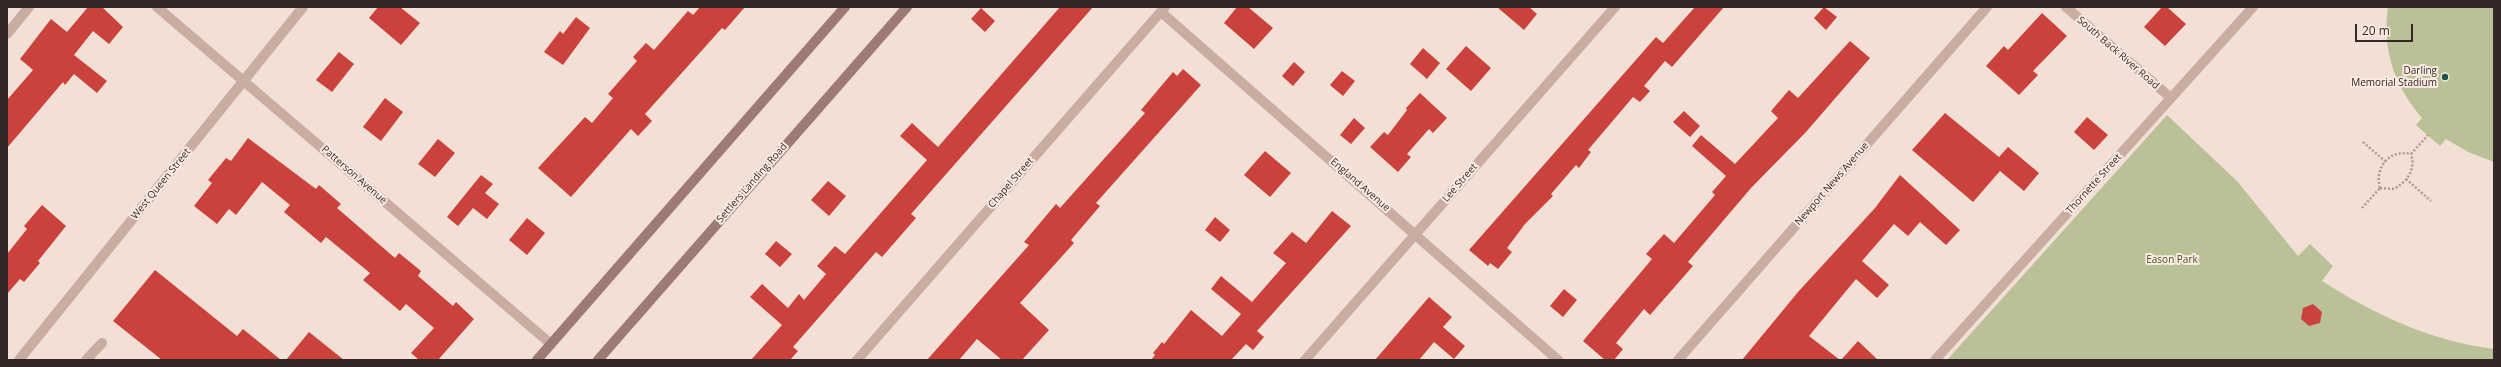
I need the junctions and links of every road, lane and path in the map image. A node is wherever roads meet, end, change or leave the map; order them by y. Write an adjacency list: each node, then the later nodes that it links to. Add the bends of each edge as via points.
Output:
1 (29, 7): 11 (street)
2 (157, 7): 12 (street, Patterson Avenue)
3 (303, 7): 12 (street, West Queen Street)
4 (845, 7): 24 (main road)
5 (907, 7): 28 (main road, Settlers Landing Road)
6 (1615, 7): 22 (street, Lee Street)
7 (1987, 7): 32 (street, Newport News Avenue)
8 (2066, 7): 13 (street, South Back River Road)
9 (2252, 7): 13 (street, Thornette Street)
10 (1163, 9): 22 (street, England Avenue); 29 (street, Chapel Street)
11 (7, 34)
12 (244, 80): 24 (street, Patterson Avenue); 25 (street, West Queen Street)
13 (2171, 98): 33 (street, Thornette Street)
14 (2428, 135): 16 (path)
15 (2363, 142): 17 (path)
16 (2411, 154): 17 (path, via 2397,153); 18 (path, via 2413,167)
17 (2385, 161): 19 (path, via 2378,174)
18 (2406, 179): 19 (path, via 2394,189); 20 (path)
19 (2380, 188): 21 (path)
20 (2431, 201)
21 (2362, 208)
22 (1415, 234): 30 (street, Lee Street); 31 (street, England Avenue)
23 (102, 342): 26 (street)
24 (550, 344): 27 (main road)
25 (19, 360)
26 (86, 360)
27 (537, 360)
28 (598, 360)
29 (857, 360)
30 (1305, 360)
31 (1558, 360)
32 (1678, 360)
33 (1935, 360)

